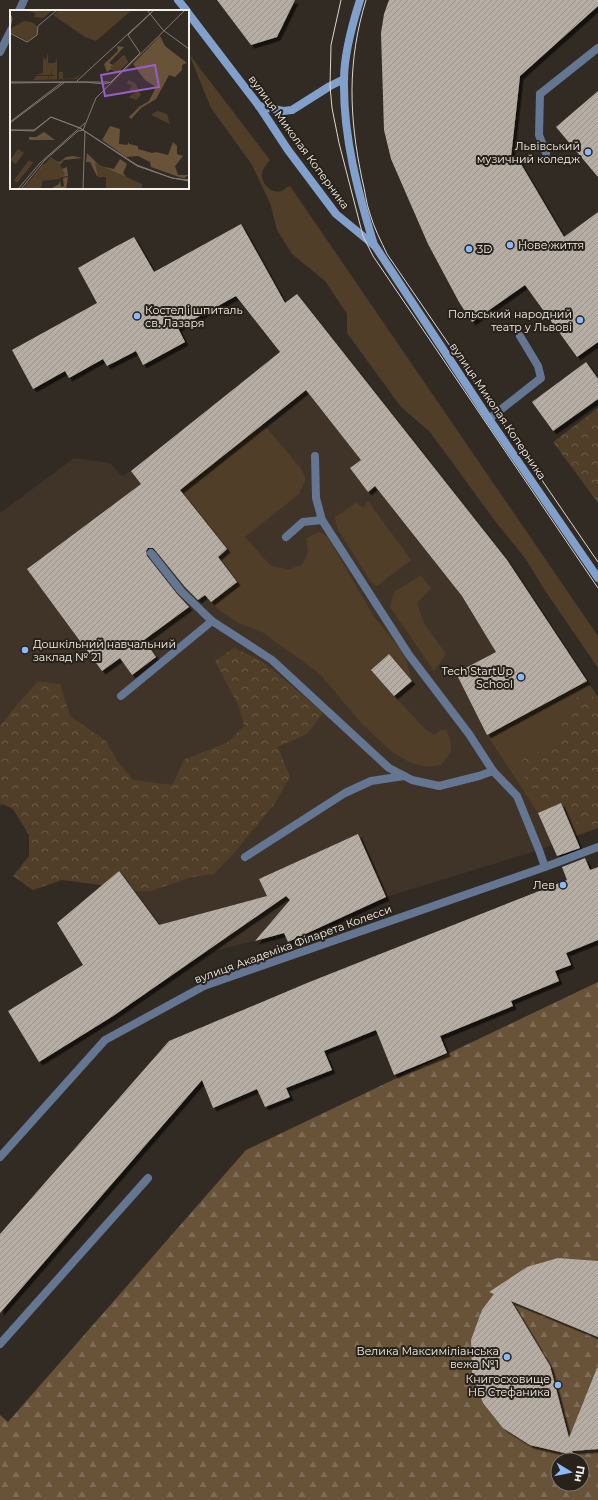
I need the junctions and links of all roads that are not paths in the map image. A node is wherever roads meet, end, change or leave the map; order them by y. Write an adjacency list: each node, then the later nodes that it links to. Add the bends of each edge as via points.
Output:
1 (24, 0): 4 (street)
2 (178, 0): 5 (main road, вулиця Миколая Коперника)
3 (360, 0): 10 (main road, via 351,28)
4 (19, 10)
5 (186, 10)
6 (189, 15): 11 (main road, вулиця Миколая Коперника)
7 (10, 32): 9 (street)
8 (598, 48): 12 (street, via 540,94 539,135)
9 (0, 52)
10 (344, 80): 11 (main road, via 292,110 283,111); 13 (main road, via 346,127 359,195)
11 (259, 106): 13 (main road, вулиця Миколая Коперника, via 336,214)
12 (546, 152)
13 (375, 246): 15 (main road, вулиця Миколая Коперника)
14 (520, 336): 15 (street, via 538,366 541,378)
15 (489, 419): 20 (main road, вулиця Миколая Коперника)
16 (315, 456): 17 (street, via 316,498)
17 (322, 520): 18 (street, via 303,522); 23 (street, via 409,655)
18 (286, 538)
19 (151, 554): 21 (street, via 181,591)
20 (598, 578)
21 (212, 621): 22 (street); 24 (street, via 272,660 389,768)
22 (121, 696)
23 (493, 770): 24 (street, via 439,786); 27 (street, via 517,796)
24 (404, 776): 26 (street, via 371,782 345,793)
25 (598, 847): 27 (street, вулиця Академіка Філарета Колесси)
26 (245, 857)
27 (545, 867): 28 (street, вулиця Академіка Філарета Колесси, via 204,986 105,1040)
28 (0, 1157)
29 (148, 1178): 30 (street)
30 (0, 1344)

